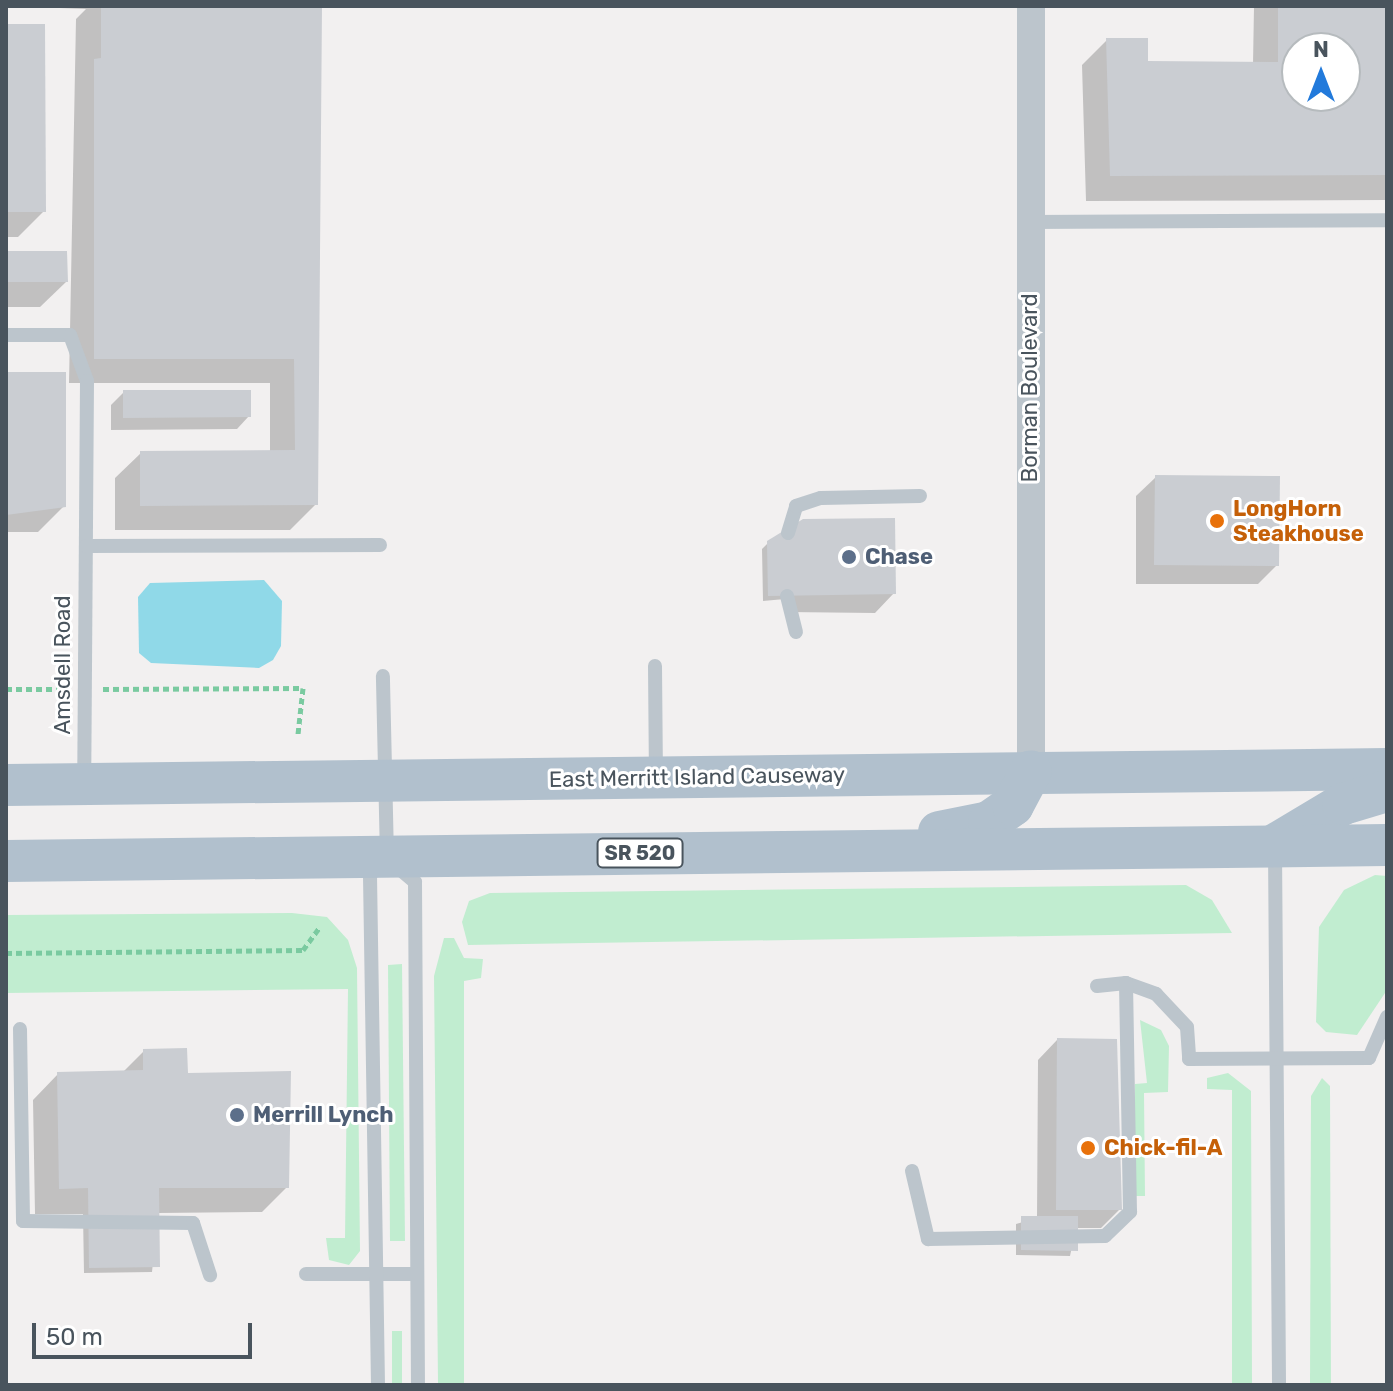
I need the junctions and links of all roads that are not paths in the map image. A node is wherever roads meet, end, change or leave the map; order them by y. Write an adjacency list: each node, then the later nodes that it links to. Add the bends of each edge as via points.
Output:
1 (1031, 6): 3 (street, Borman Boulevard)
2 (1387, 220): 3 (lane)
3 (1029, 222): 14 (street, Borman Boulevard)
4 (6, 335): 8 (lane, Amsdell Road, via 70,335 87,381)
5 (920, 496): 6 (lane, via 821,498 796,506)
6 (788, 533)
7 (380, 545): 8 (lane)
8 (86, 546): 18 (lane, Amsdell Road)
9 (787, 596): 10 (lane)
10 (796, 632)
11 (655, 666): 15 (lane)
12 (383, 676): 16 (lane)
13 (1387, 769): 14 (main road, East Merritt Island Causeway)
14 (1031, 771): 15 (main road, East Merritt Island Causeway); 22 (main road, via 1013,805 989,822)
15 (656, 778): 16 (main road, East Merritt Island Causeway)
16 (386, 783): 18 (main road, East Merritt Island Causeway); 23 (lane)
17 (6, 785): 18 (main road, East Merritt Island Causeway)
18 (84, 785)
19 (1387, 791): 20 (main road, via 1343,804)
20 (1275, 845): 21 (main road, SR 520); 22 (main road, SR 520); 29 (lane)
21 (1387, 845)
22 (840, 850): 23 (main road, SR 520)
23 (387, 857): 24 (main road, SR 520); 32 (lane, via 415,882); 34 (lane, via 370,875)
24 (6, 861)
25 (1126, 983): 26 (lane); 29 (lane, via 1172,1008 1187,1027 1189,1059); 30 (lane, via 1130,1212 1105,1236 928,1239)
26 (1097, 986)
27 (1387, 1017): 29 (lane, via 1369,1058)
28 (20, 1029): 33 (lane, via 23,1221 193,1223)
29 (1279, 1060): 37 (lane)
30 (912, 1171)
31 (306, 1274): 34 (lane)
32 (417, 1274): 34 (lane); 36 (lane)
33 (210, 1275)
34 (376, 1275): 35 (lane)
35 (378, 1385)
36 (418, 1385)
37 (1279, 1385)

